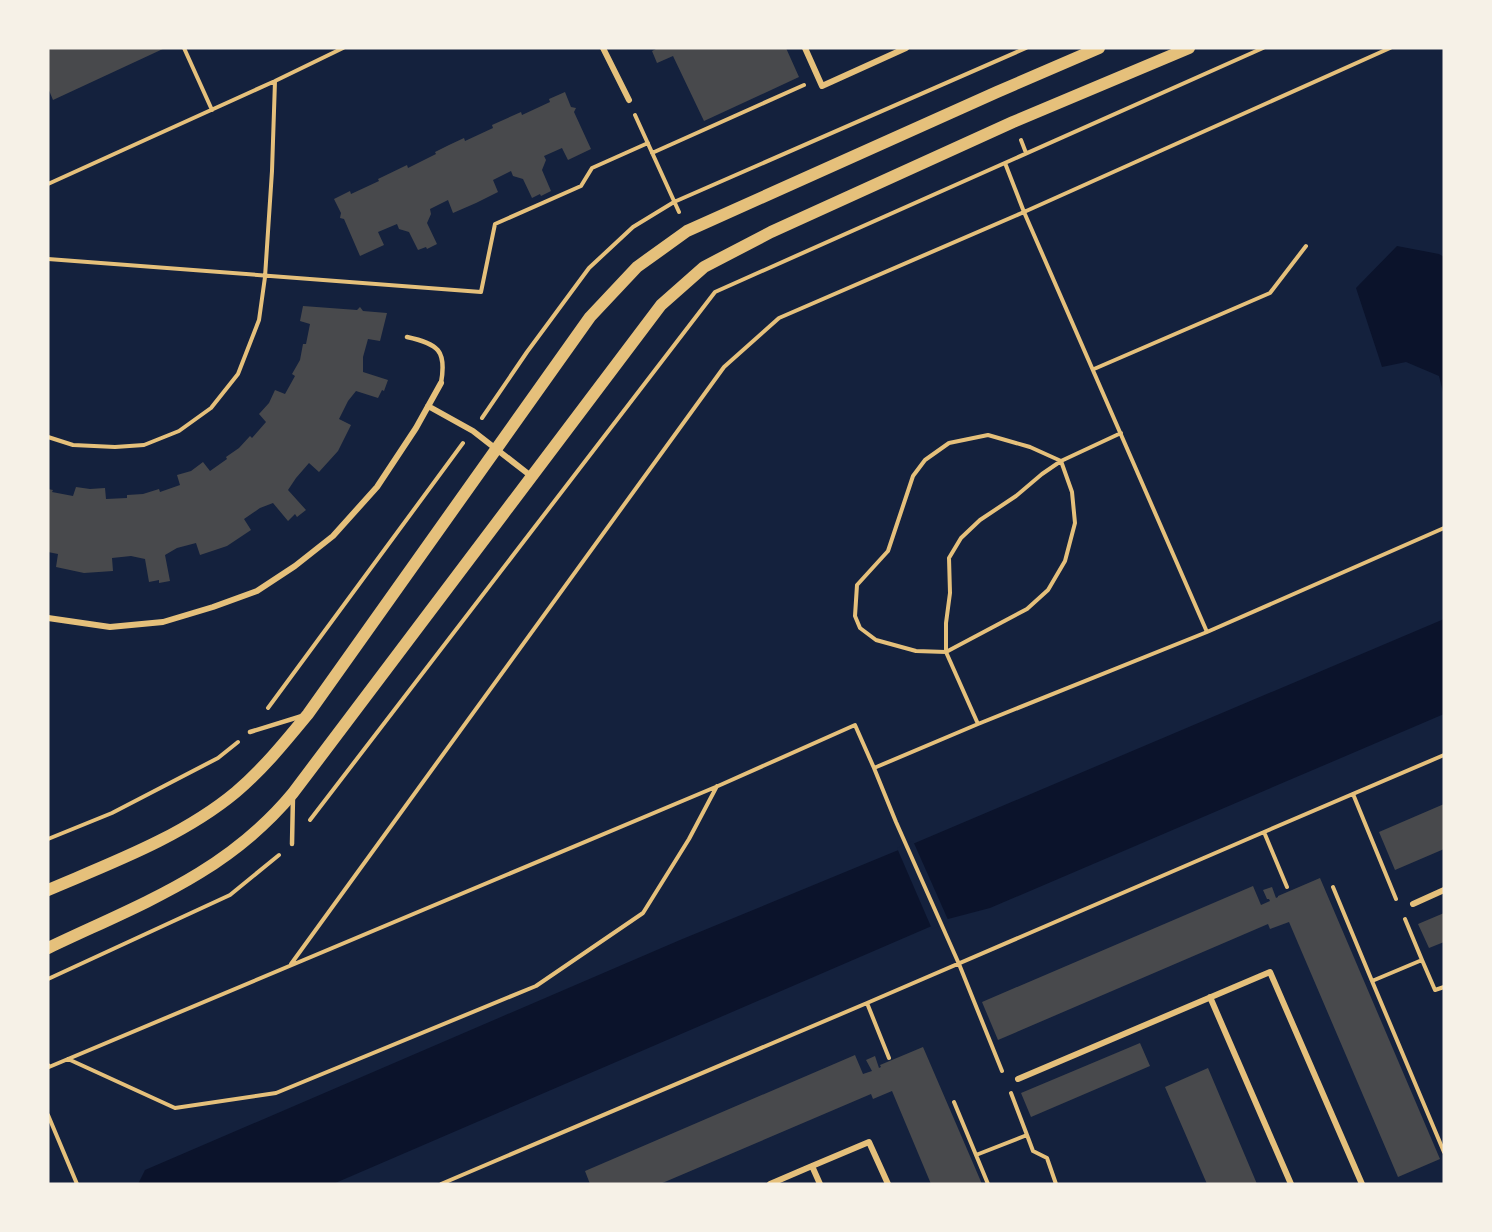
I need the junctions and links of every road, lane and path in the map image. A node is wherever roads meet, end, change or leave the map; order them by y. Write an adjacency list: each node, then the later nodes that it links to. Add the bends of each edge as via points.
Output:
1 (184, 48): 14 (path)
2 (343, 48): 12 (path)
3 (603, 48): 13 (street)
4 (805, 48): 11 (street)
5 (906, 48): 11 (street, via 822,86)
6 (1026, 48): 19 (path)
7 (1099, 48): 31 (main road, via 687,231 637,267 590,317)
8 (1189, 48): 33 (main road, via 1013,122 771,232 704,267 661,305)
9 (1263, 48): 17 (path)
10 (1389, 48): 20 (path)
11 (818, 78): 16 (path)
12 (275, 81): 14 (path); 23 (path)
13 (629, 100): 15 (path)
14 (212, 110): 18 (path)
15 (648, 143): 16 (path); 23 (path, via 592,168 581,186 495,224 481,292)
16 (652, 153): 19 (path)
17 (1005, 163): 20 (path); 48 (path, via 715,292)
18 (48, 184)
19 (674, 202): 28 (path, via 633,227 589,268)
20 (1024, 212): 25 (path); 57 (path, via 779,318 724,367)
21 (1306, 246): 25 (path, via 1270,293)
22 (48, 260): 23 (path)
23 (265, 277): 30 (path, via 259,320 238,374 211,408 179,431 144,445 73,445)
24 (407, 337): 26 (lane, via 426,342 440,353 444,368)
25 (1094, 369): 29 (path)
26 (441, 383): 27 (street)
27 (428, 406): 28 (street); 35 (street, via 377,487 333,536 257,591 162,622 110,627)
28 (473, 431): 31 (street); 40 (path)
29 (1121, 434): 32 (path); 36 (path)
30 (48, 437)
31 (496, 449): 33 (street); 38 (main road)
32 (1061, 461): 37 (path, via 961,538 949,558); 37 (path, via 1072,492 1075,523 1065,561 1048,590 1027,609); 37 (path, via 988,435 948,443 925,460 913,476 888,551 857,585 855,616 860,628 876,640 916,651)
33 (531, 476): 44 (main road)
34 (1444, 528): 36 (path)
35 (48, 618)
36 (1207, 632): 39 (path)
37 (946, 652): 39 (path)
38 (308, 714): 40 (lane); 51 (main road, via 256,774 207,813 152,844)
39 (978, 723): 42 (path)
40 (250, 732): 47 (path, via 218,758 112,813)
41 (1444, 755): 45 (path)
42 (874, 768): 43 (path, via 855,725); 56 (path)
43 (718, 786): 57 (path); 64 (path, via 643,913 536,986 276,1094 175,1108)
44 (293, 794): 48 (lane); 54 (main road, via 249,839 204,871)
45 (1353, 794): 46 (path); 55 (path)
46 (1264, 832): 49 (path); 56 (path)
47 (48, 839)
48 (292, 844): 58 (path, via 230,895)
49 (1287, 887)
50 (1333, 887): 59 (path)
51 (48, 890)
52 (1444, 890): 53 (street)
53 (1413, 904)
54 (48, 948)
55 (1422, 960): 59 (path); 60 (path, via 1435,990)
56 (959, 964): 62 (path); 67 (path)
57 (290, 965): 64 (path)
58 (48, 979)
59 (1372, 981): 71 (path)
60 (1444, 987)
61 (1210, 998): 66 (street); 81 (street); 82 (street, via 1270,972)
62 (867, 1003): 63 (path); 75 (path)
63 (889, 1058)
64 (68, 1059): 65 (path)
65 (48, 1065)
66 (1018, 1079): 67 (path)
67 (1008, 1084): 70 (path)
68 (954, 1102): 72 (path)
69 (48, 1115): 74 (path)
70 (1027, 1135): 72 (path); 80 (path, via 1033,1151 1047,1158)
71 (1444, 1152)
72 (976, 1155): 79 (path)
73 (812, 1166): 76 (street); 77 (street); 78 (street, via 869,1142)
74 (77, 1184)
75 (441, 1184)
76 (770, 1184)
77 (820, 1184)
78 (888, 1184)
79 (987, 1184)
80 (1056, 1184)
81 (1291, 1184)
82 (1362, 1184)

